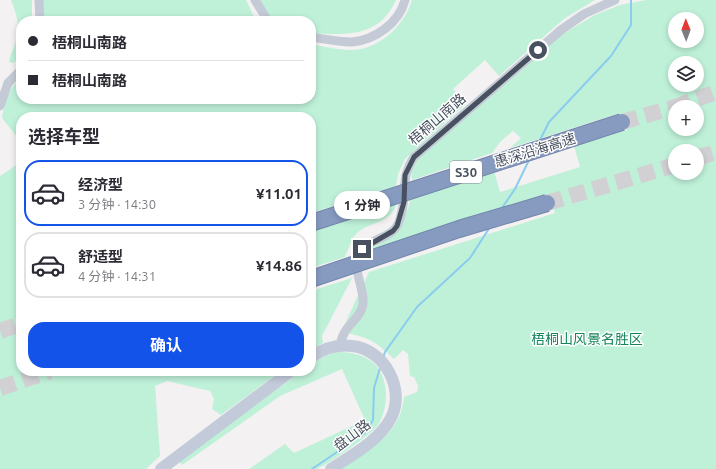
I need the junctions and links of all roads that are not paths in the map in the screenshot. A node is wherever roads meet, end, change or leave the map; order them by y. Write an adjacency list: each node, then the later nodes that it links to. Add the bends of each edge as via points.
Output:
1 (39, 0): 5 (street)
2 (255, 0): 6 (street)
3 (405, 0): 7 (street, via 403,8 384,30 364,39 340,42)
4 (615, 0): 14 (street, 梧桐山南路, via 584,14 561,30 414,157 405,175 404,202 397,226 362,249 358,256 356,263 363,298 362,306 358,315 345,328)
5 (40, 16)
6 (265, 16)
7 (316, 38)
8 (16, 75): 9 (street, via 8,83)
9 (0, 106)
10 (622, 122): 12 (highway, 惠深沿海高速 / S30, bridge)
11 (547, 203): 13 (highway, bridge, via 459,229)
12 (316, 221)
13 (316, 277)
14 (340, 346): 15 (main road, 盘山路); 18 (main road, 盘山路, via 359,347 376,356 386,366 396,390 395,409 384,429)
15 (316, 354)
16 (284, 376): 17 (main road)
17 (160, 469)
18 (331, 469)

